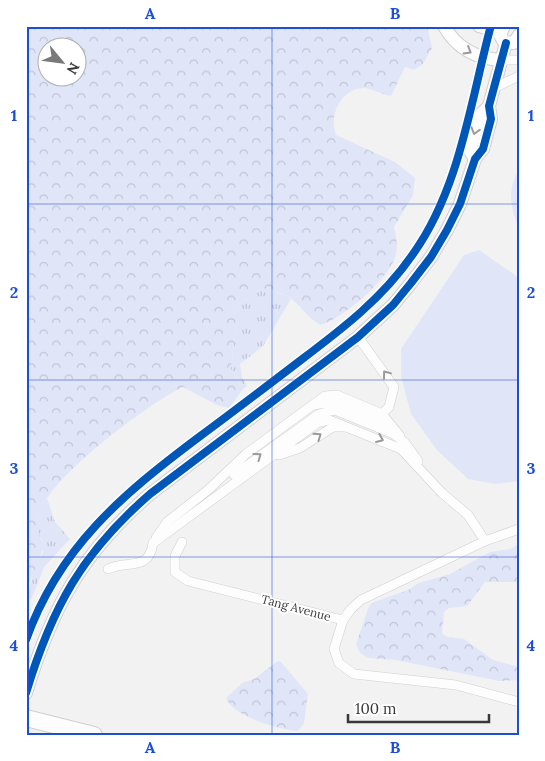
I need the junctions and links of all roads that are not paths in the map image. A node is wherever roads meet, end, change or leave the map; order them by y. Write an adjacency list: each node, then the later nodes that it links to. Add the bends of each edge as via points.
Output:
1 (444, 26): 6 (street, one-way to 6, via 458,45 473,55)
2 (479, 26): 4 (street)
3 (515, 26): 5 (street)
4 (503, 34): 5 (street, via 514,43); 6 (street)
5 (519, 35)
6 (502, 60): 7 (street); 9 (street)
7 (519, 60)
8 (519, 76): 9 (street)
9 (494, 88): 10 (street, via 489,106 491,119 483,149 475,158 460,204 431,257 393,305)
10 (358, 337): 12 (street, one-way to 10, via 389,406 394,387); 22 (street, via 150,494 100,542 66,590 50,622)
11 (297, 414): 12 (street, via 328,394); 13 (street, via 326,402 337,403); 18 (street, via 167,522)
12 (382, 414): 13 (street)
13 (394, 428): 14 (street)
14 (405, 443): 15 (street); 18 (street, one-way to 14, via 245,466 319,414 335,410 394,434)
15 (434, 484): 17 (street, via 468,515); 18 (street, one-way to 15, via 322,420 335,420 401,449)
16 (519, 529): 17 (street, Tang Avenue)
17 (485, 541): 21 (street, Tang Avenue, via 361,600)
18 (153, 542): 20 (street, via 150,554 139,564)
19 (182, 542): 21 (street, Tang Avenue, via 175,556 175,572 188,581)
20 (108, 569)
21 (343, 620): 23 (street, via 334,649 338,663 354,674 456,686)
22 (26, 692)
23 (519, 702)
24 (26, 718): 25 (highway)
25 (94, 735)

